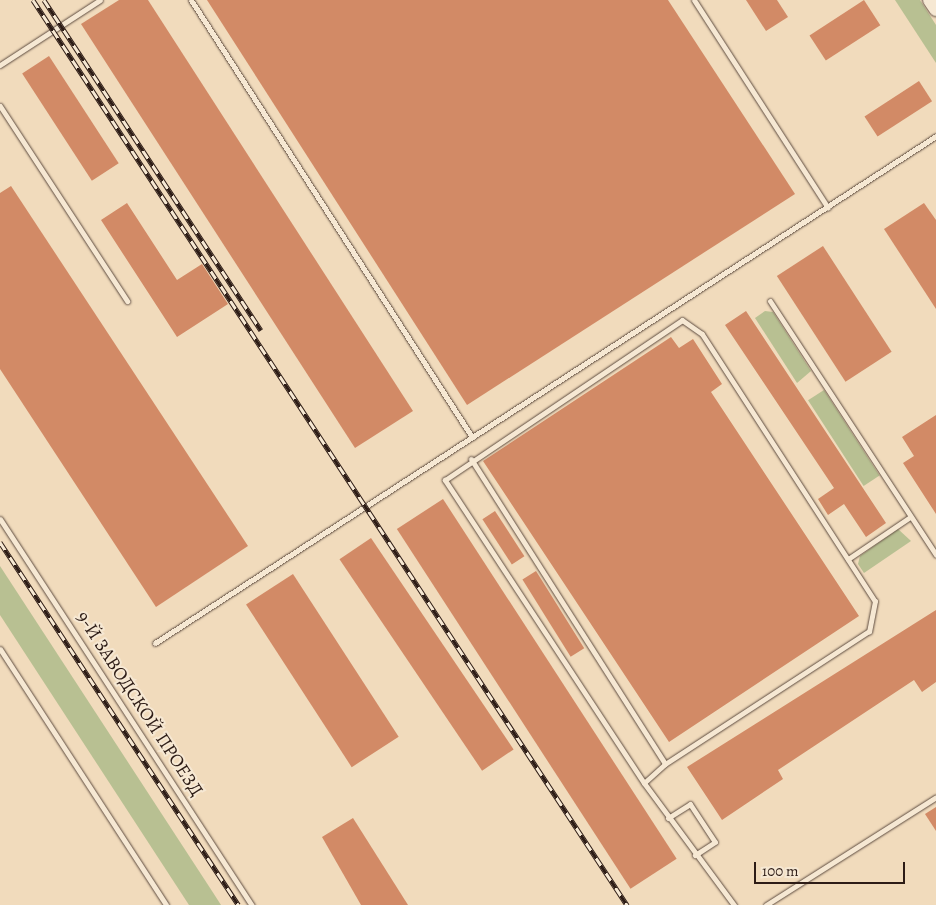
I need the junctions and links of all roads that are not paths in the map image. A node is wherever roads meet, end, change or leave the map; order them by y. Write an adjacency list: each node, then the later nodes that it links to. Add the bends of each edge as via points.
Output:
1 (100, 0): 6 (lane)
2 (191, 0): 12 (lane)
3 (694, 0): 9 (lane)
4 (930, 0): 5 (main road)
5 (936, 9)
6 (0, 65)
7 (0, 106): 10 (lane)
8 (936, 136): 9 (lane)
9 (828, 208): 12 (lane)
10 (127, 301)
11 (770, 301): 14 (lane)
12 (472, 437): 18 (lane)
13 (471, 459): 17 (lane, via 682,320 702,334); 20 (lane); 21 (lane, via 445,480)
14 (910, 517): 16 (lane); 17 (lane)
15 (0, 519): 26 (lane, 9-Й ЗАВОДСКОЙ ПРОЕЗД)
16 (936, 555)
17 (848, 559): 20 (lane, via 875,601 869,631)
18 (155, 642)
19 (0, 650): 25 (lane)
20 (665, 764): 21 (lane)
21 (644, 782): 23 (lane)
22 (936, 797): 28 (lane)
23 (668, 818): 24 (lane); 24 (lane, via 690,804 715,842)
24 (695, 854): 27 (lane)
25 (166, 905)
26 (252, 905)
27 (734, 905)
28 (766, 905)

